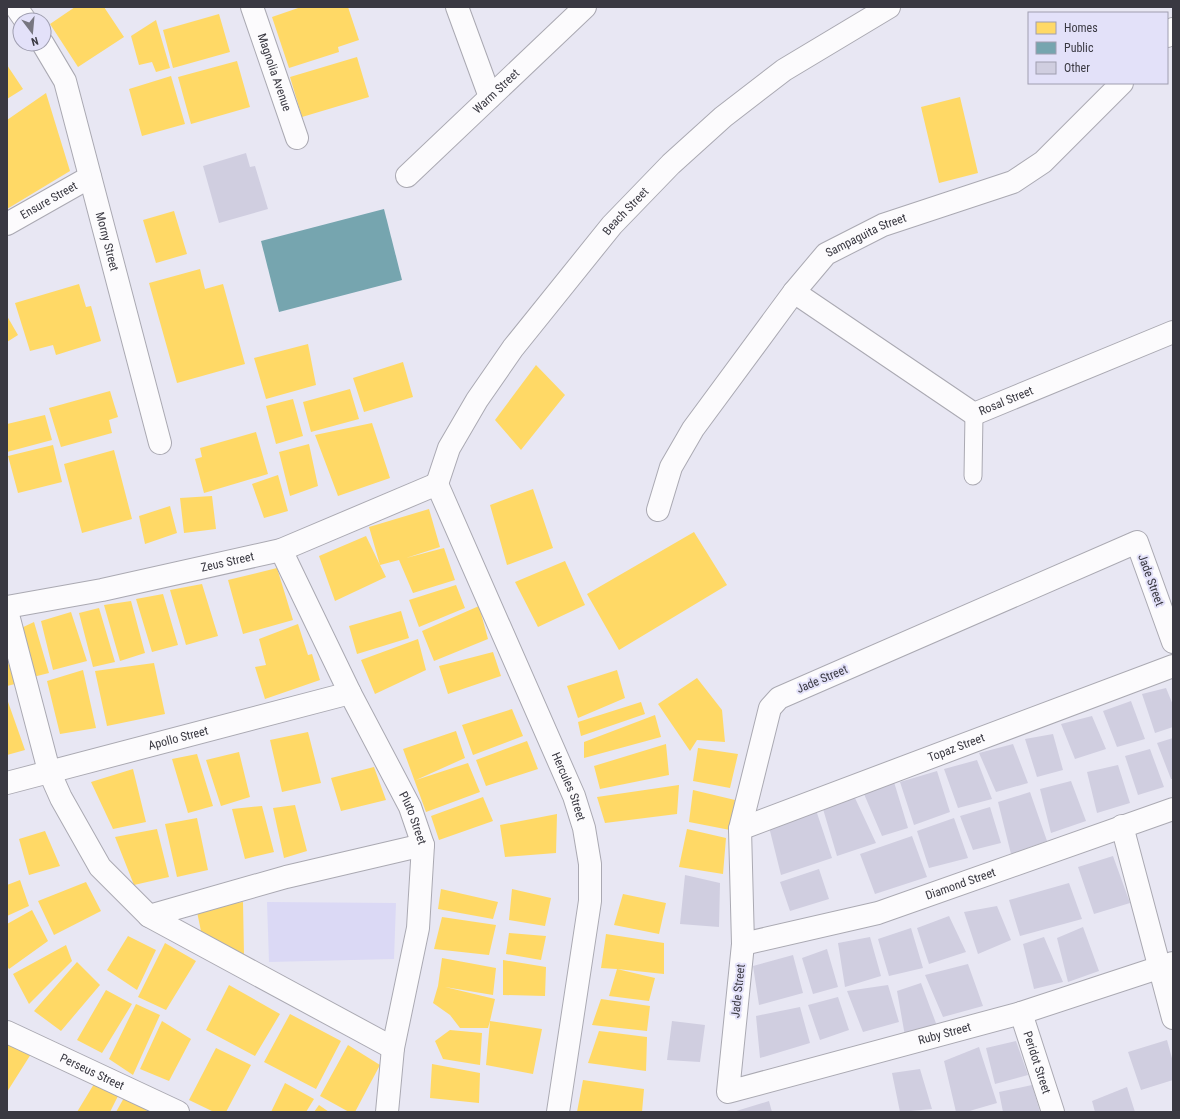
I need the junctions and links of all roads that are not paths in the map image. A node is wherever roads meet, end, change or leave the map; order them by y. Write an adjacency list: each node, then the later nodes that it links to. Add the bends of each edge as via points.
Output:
1 (252, 7): 8 (street, Magnolia Avenue)
2 (457, 7): 7 (street)
3 (585, 7): 7 (street, Warm Street)
4 (889, 7): 17 (street, Beach Street, via 784,70 723,117 671,164 612,225 513,348 477,400 449,448)
5 (48, 52): 9 (street, Morny Street, via 65,81)
6 (1121, 84): 12 (street, Sampaguita Street, via 1043,162 1013,182 883,225 851,240 826,254)
7 (490, 96): 10 (street, Warm Street)
8 (297, 138)
9 (90, 176): 11 (street, Ensure Street); 15 (street, Morny Street)
10 (407, 176)
11 (7, 224)
12 (794, 292): 14 (street, Rosal Street); 18 (street, Sampaguita Street, via 693,429 671,467)
13 (1173, 332): 14 (street, Rosal Street)
14 (974, 414): 16 (lane)
15 (160, 443)
16 (974, 476)
17 (437, 484): 19 (street, Zeus Street); 41 (street, Hercules Street, via 574,796 584,828 590,864 590,901)
18 (658, 510)
19 (281, 550): 20 (street, Zeus Street, via 102,590); 24 (street, Pluto Street)
20 (7, 607)
21 (7, 611): 25 (street)
22 (1173, 642): 29 (street, Jade Street, via 1138,542 779,698 770,708)
23 (1173, 666): 29 (street, Topaz Street)
24 (350, 693): 25 (street, Apollo Street); 30 (street, Pluto Street, via 410,807)
25 (49, 771): 26 (street, Apollo Street); 31 (street, via 100,868)
26 (7, 783)
27 (1173, 809): 28 (street, Diamond Street)
28 (1122, 826): 32 (street, Diamond Street, via 878,913); 33 (street)
29 (740, 829): 32 (street, Jade Street)
30 (423, 845): 31 (street, via 286,877); 37 (street, Pluto Street, via 418,928)
31 (149, 916): 37 (street)
32 (743, 944): 38 (street, Jade Street)
33 (1166, 966): 34 (street, Ruby Street); 35 (street)
34 (1021, 1013): 38 (street, Ruby Street); 42 (street, Peridot Street)
35 (1173, 1018)
36 (7, 1032): 39 (street, Perseus Street)
37 (393, 1048): 40 (street, Pluto Street)
38 (728, 1092)
39 (178, 1112)
40 (387, 1112)
41 (558, 1112)
42 (1053, 1112)

